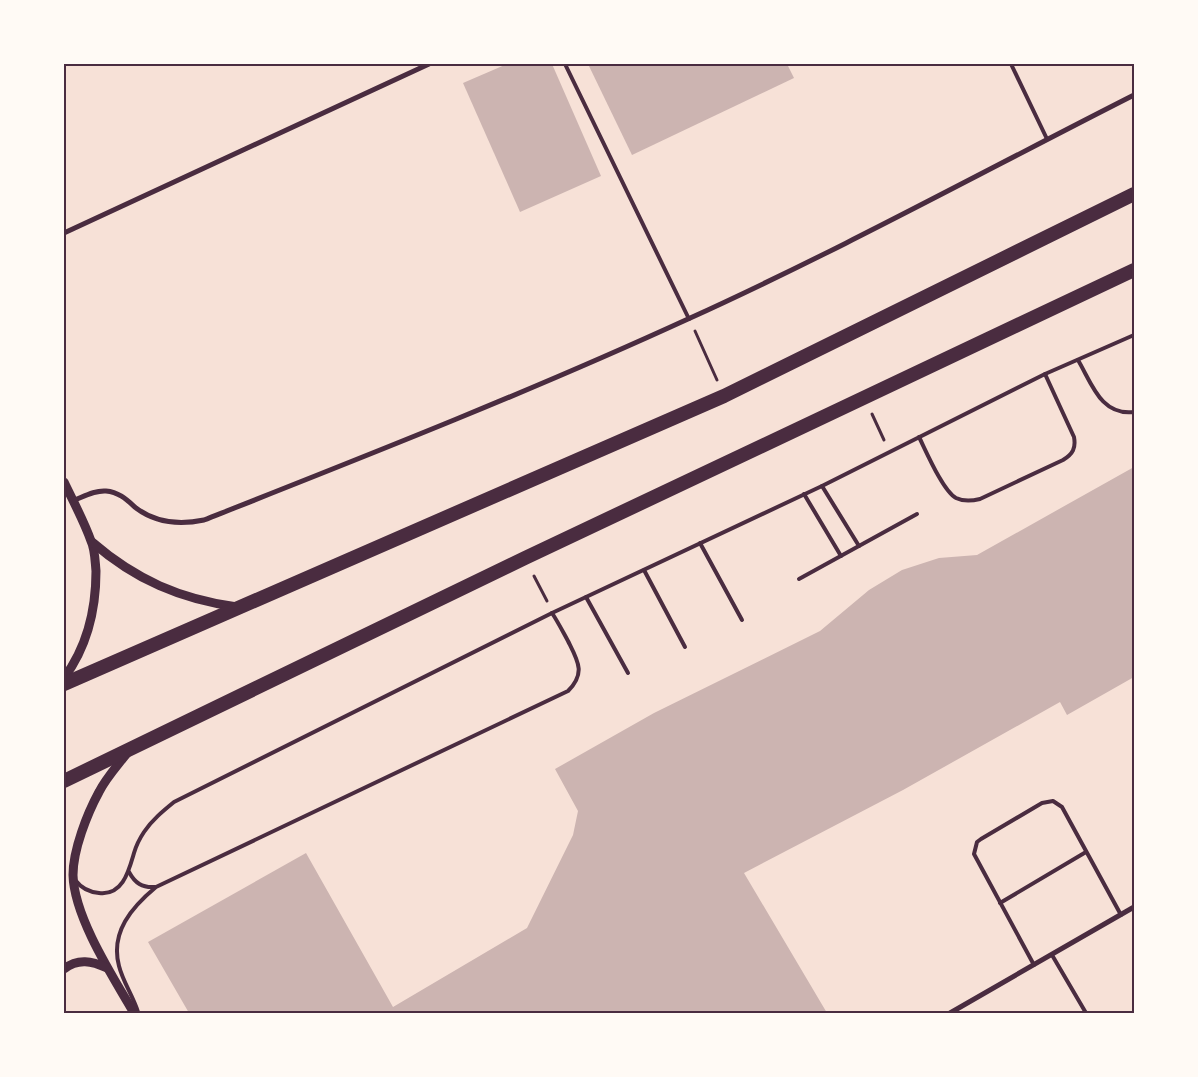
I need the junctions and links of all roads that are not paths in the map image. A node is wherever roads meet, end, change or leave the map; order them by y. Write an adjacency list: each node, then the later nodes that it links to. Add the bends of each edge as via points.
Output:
1 (429, 64): 7 (street)
2 (565, 64): 9 (lane)
3 (1011, 64): 5 (lane)
4 (1134, 96): 5 (street)
5 (1047, 139): 9 (street)
6 (1134, 194): 27 (highway, via 724,396)
7 (64, 233)
8 (1134, 270): 34 (highway)
9 (690, 319): 18 (street, via 435,429 204,520 190,523 162,521 112,492 96,491)
10 (1134, 335): 11 (lane)
11 (1078, 360): 12 (lane); 13 (lane, via 1105,405 1123,413)
12 (1045, 374): 14 (lane); 14 (lane, via 1074,437 1074,450 1063,460 980,498 965,501 947,489)
13 (1134, 412)
14 (919, 437): 16 (lane)
15 (64, 482): 18 (street)
16 (822, 486): 17 (lane); 22 (lane)
17 (804, 494): 21 (lane); 23 (lane)
18 (72, 501): 20 (street)
19 (917, 514): 22 (lane)
20 (92, 542): 27 (street, via 149,582 193,599); 32 (street, via 96,564 94,608 81,650)
21 (700, 543): 24 (lane); 29 (lane)
22 (859, 546): 23 (lane)
23 (840, 556): 25 (lane)
24 (644, 570): 26 (lane); 30 (lane)
25 (799, 578)
26 (586, 597): 28 (lane); 31 (lane)
27 (239, 608): 33 (highway)
28 (552, 613): 37 (lane, via 174,802 144,832 134,851); 39 (lane, via 579,668 578,677 568,691)
29 (742, 620)
30 (685, 647)
31 (628, 673)
32 (64, 678)
33 (64, 684)
34 (130, 748): 35 (highway); 38 (street, via 99,791 74,858)
35 (64, 781)
36 (1086, 852): 40 (lane); 40 (lane, via 1062,807 1053,801 1042,803 989,834 977,842 974,854); 42 (lane)
37 (129, 872): 38 (lane, via 123,883 102,894 80,887); 39 (lane, via 139,885)
38 (73, 877): 45 (street, via 80,912)
39 (156, 887): 48 (lane, via 129,913 120,930 117,948 119,966)
40 (1000, 903): 44 (lane)
41 (1134, 908): 42 (street)
42 (1121, 915): 43 (street)
43 (1052, 955): 44 (street); 50 (lane)
44 (1034, 965): 49 (street)
45 (107, 968): 46 (street, via 95,962 82,961); 47 (street)
46 (64, 969)
47 (134, 1013)
48 (138, 1013)
49 (950, 1013)
50 (1086, 1013)

